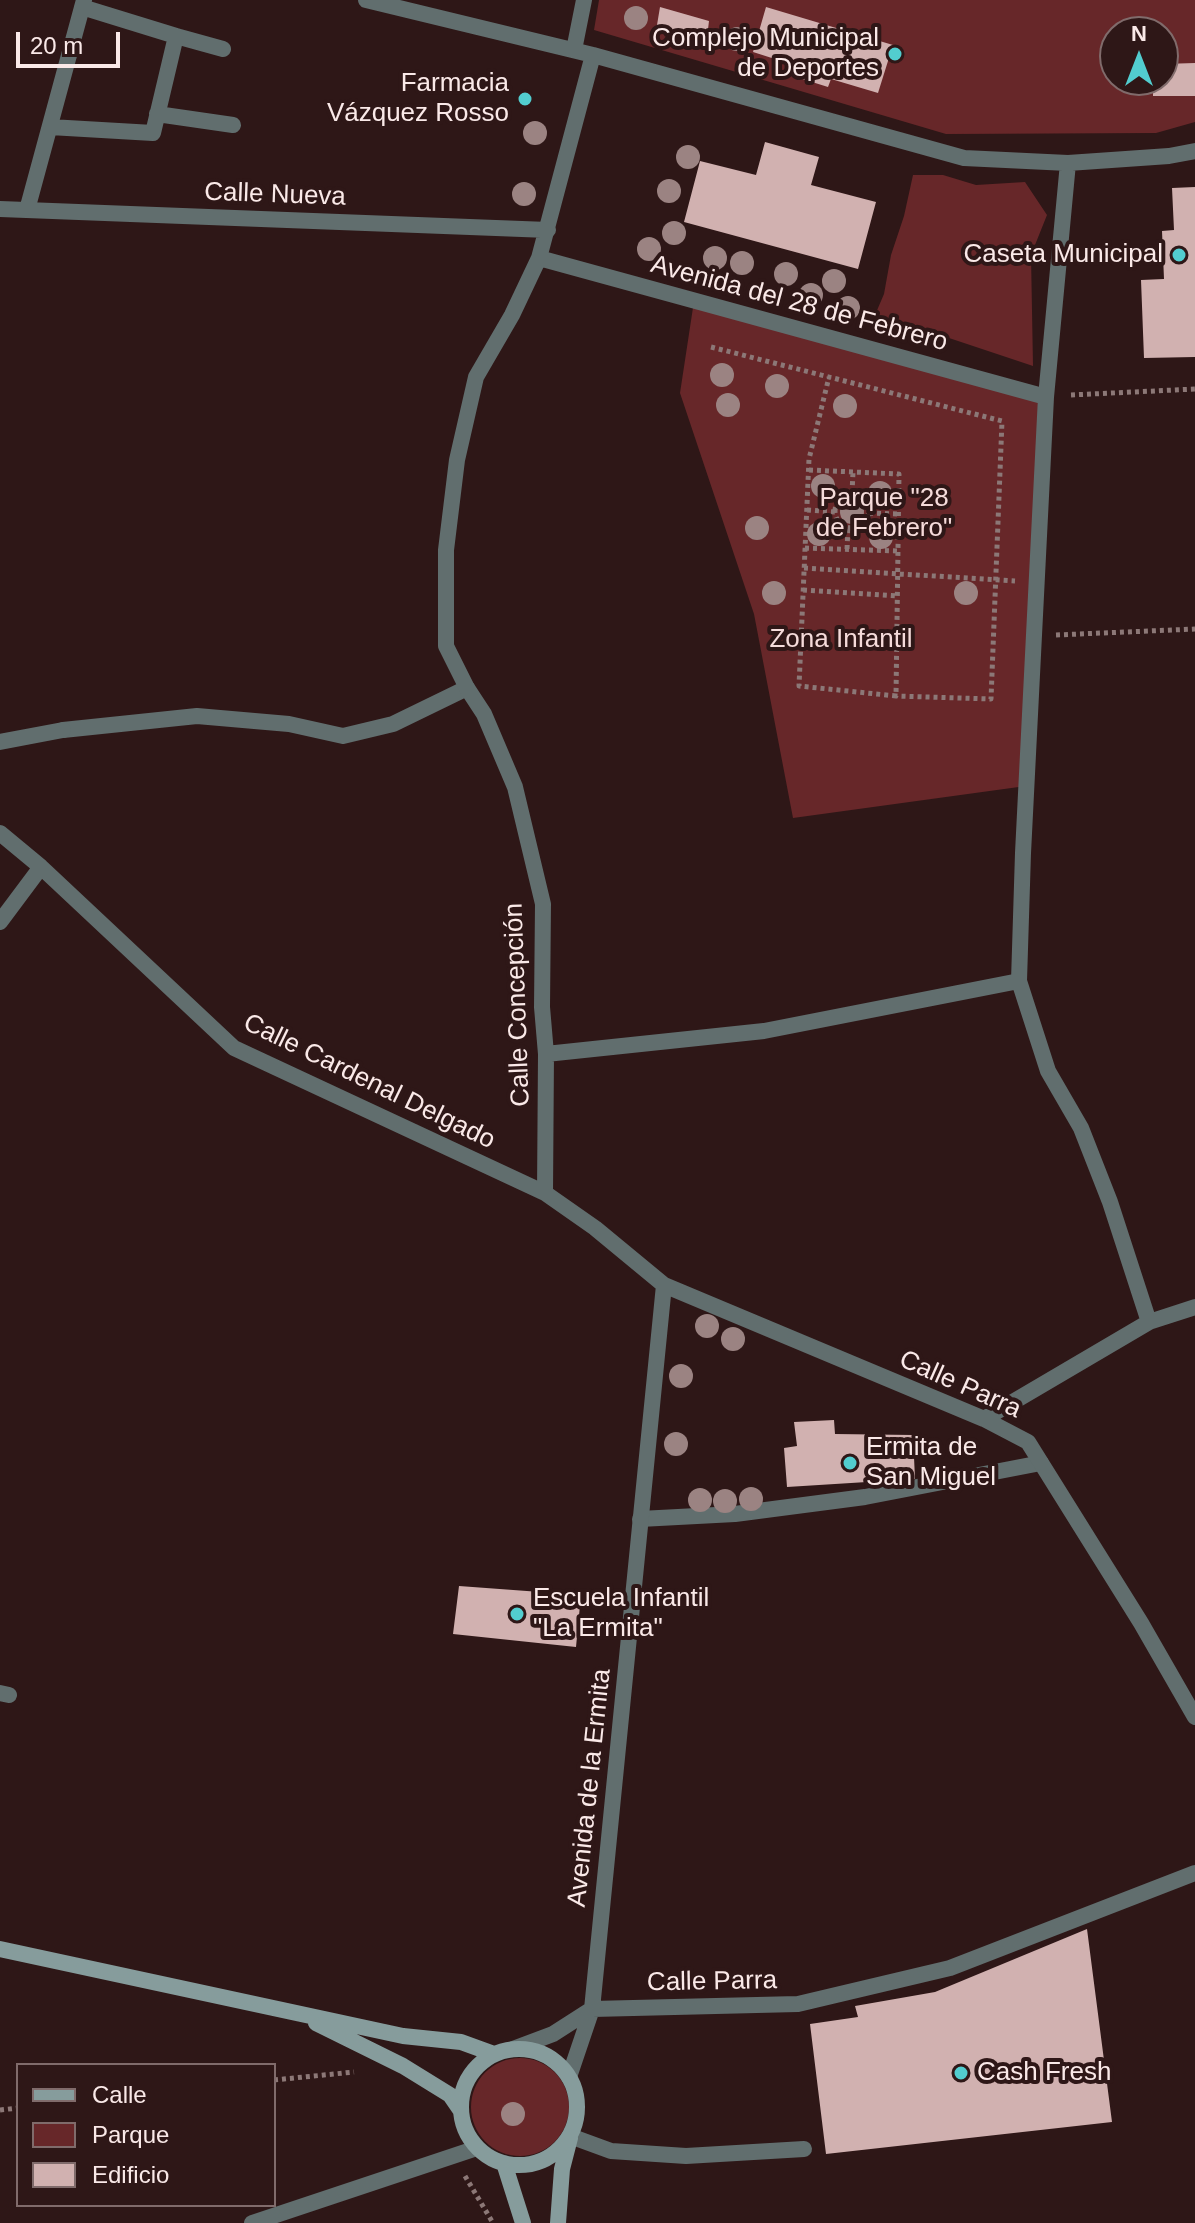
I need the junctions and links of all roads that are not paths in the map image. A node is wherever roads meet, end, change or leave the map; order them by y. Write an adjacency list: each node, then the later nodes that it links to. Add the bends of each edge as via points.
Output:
1 (366, 0): 6 (street)
2 (584, 0): 6 (street)
3 (83, 3): 4 (street); 10 (street)
4 (176, 36): 5 (street); 8 (street)
5 (223, 49)
6 (574, 50): 7 (street)
7 (593, 55): 12 (street, via 964,158); 15 (street, Calle Concepción)
8 (157, 114): 9 (street); 10 (street, via 153,133)
9 (233, 125)
10 (50, 127): 14 (street)
11 (1195, 151): 12 (street)
12 (1068, 163): 17 (street)
13 (0, 209): 14 (street, Calle Nueva)
14 (27, 210): 15 (street, Calle Nueva)
15 (548, 230): 16 (street, Calle Concepción)
16 (539, 258): 17 (street, Avenida del 28 de Febrero); 18 (street, Calle Concepción, via 476,377 457,460 446,550 446,646)
17 (1046, 397): 23 (street)
18 (467, 688): 19 (street, via 393,724 343,736 289,724 197,716); 24 (street, Calle Concepción, via 515,787 543,904)
19 (0, 742)
20 (0, 833): 21 (street, Calle Cardenal Delgado)
21 (41, 867): 22 (street); 25 (street, Calle Cardenal Delgado, via 234,1048)
22 (0, 922)
23 (1019, 981): 24 (street, via 764,1031); 28 (street, via 1048,1071 1081,1128 1110,1202)
24 (546, 1054): 25 (street, Calle Concepción)
25 (545, 1193): 26 (street, Calle Cardenal Delgado)
26 (664, 1285): 29 (street, Calle Parra); 31 (street, Avenida de la Ermita)
27 (1195, 1307): 28 (street)
28 (1149, 1322): 29 (street)
29 (984, 1419): 30 (street, Calle Parra, via 1028,1442)
30 (1041, 1463): 31 (street, via 865,1497 735,1514); 32 (street, Calle Parra)
31 (640, 1519): 35 (street, Avenida de la Ermita)
32 (1195, 1717)
33 (1195, 1873): 35 (street, Calle Parra, via 950,1968 798,2004)
34 (0, 1949): 36 (main road)
35 (592, 2009): 37 (street, via 553,2034); 39 (street, Avenida de la Ermita)
36 (296, 2014): 38 (main road, via 461,2042); 40 (main road, via 403,2066 450,2095)
37 (513, 2049): 38 (main road); 39 (main road, via 545,2055)
38 (494, 2054): 40 (main road, via 468,2078)
39 (569, 2077): 41 (main road, via 577,2106)
40 (461, 2111): 42 (main road)
41 (570, 2136): 43 (street, via 611,2151 686,2156); 44 (main road, via 542,2161); 47 (main road)
42 (477, 2148): 44 (main road); 45 (street)
43 (804, 2149)
44 (504, 2163): 46 (main road)
45 (252, 2223)
46 (523, 2223)
47 (558, 2223)

